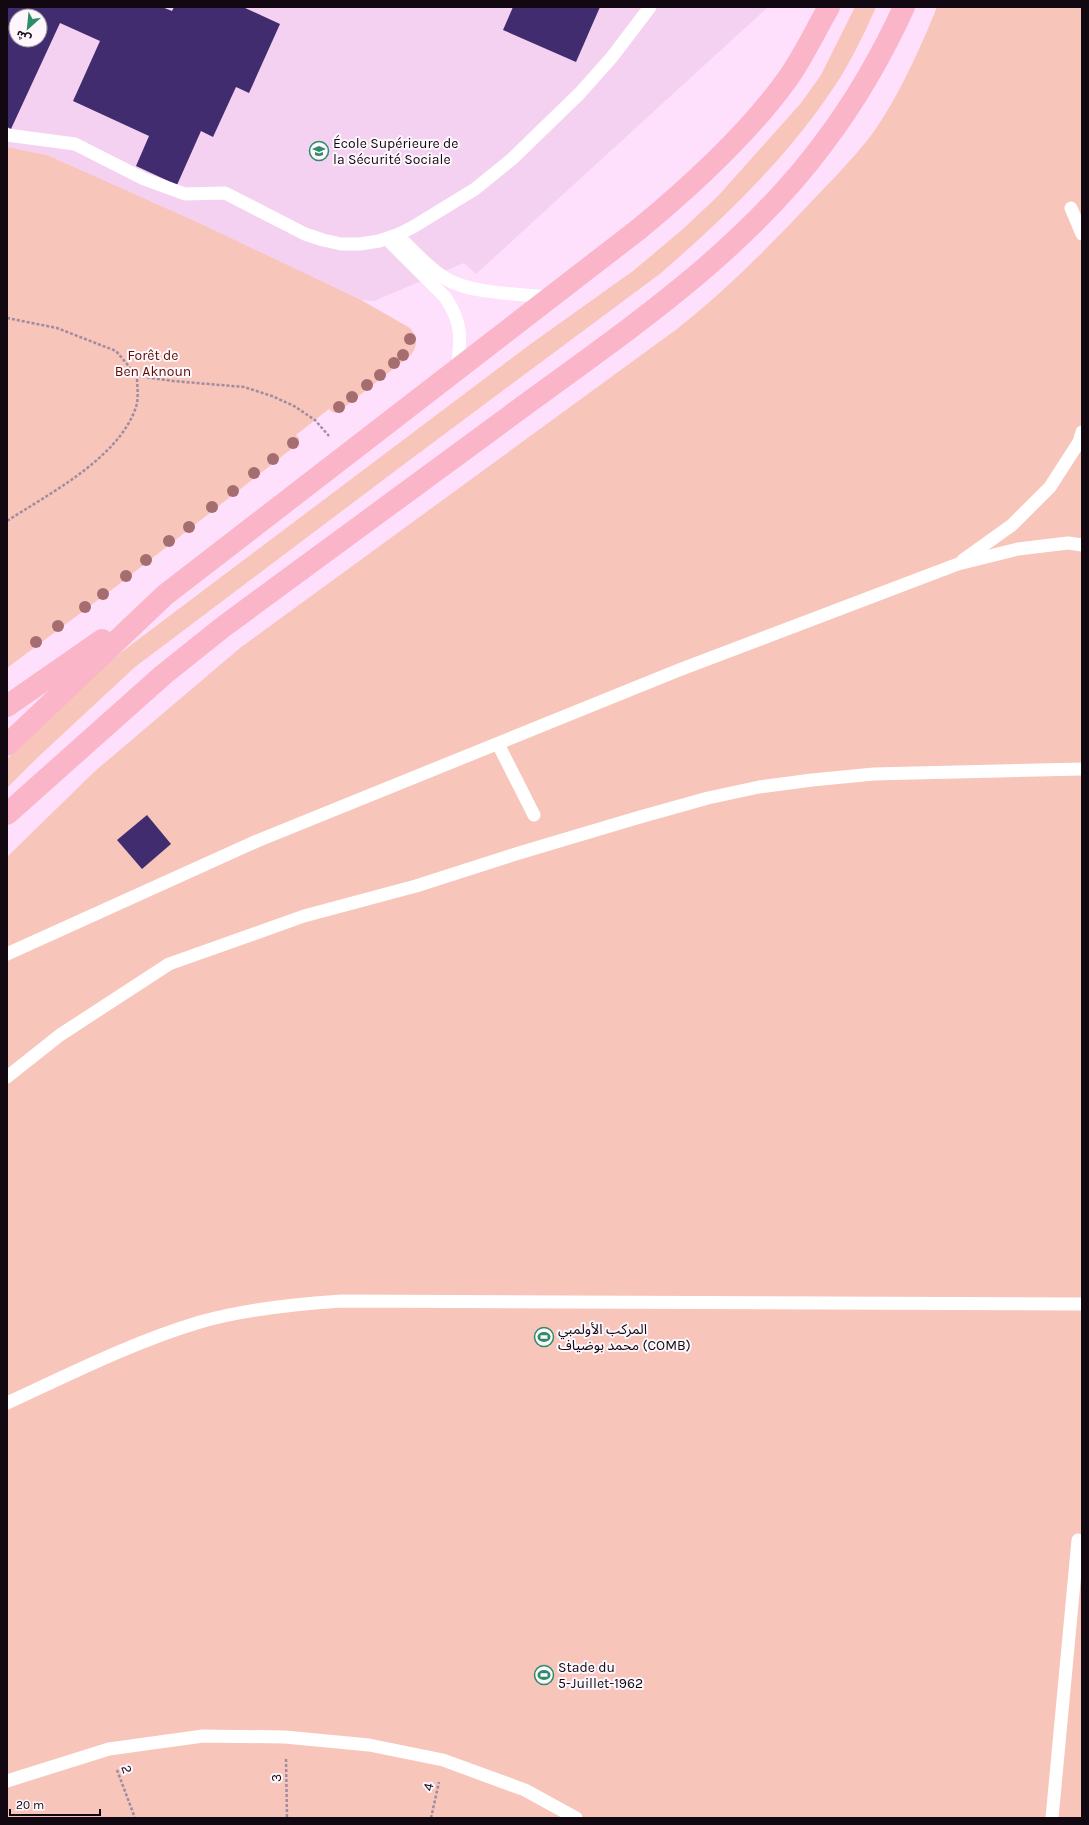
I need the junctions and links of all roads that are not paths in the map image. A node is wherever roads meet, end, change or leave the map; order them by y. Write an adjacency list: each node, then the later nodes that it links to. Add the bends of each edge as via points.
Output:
1 (650, 7): 7 (lane, via 612,57 580,93 512,159 475,189)
2 (829, 7): 8 (highway, via 786,80 758,115 718,157 687,189)
3 (904, 7): 18 (highway, via 863,85 822,146 778,198 733,242 655,310 223,627 163,675)
4 (7, 135): 7 (lane, via 75,144 144,179 185,194 225,192 304,234 323,240 341,244 360,244)
5 (1071, 208): 6 (lane)
6 (1082, 234)
7 (392, 237): 8 (lane, via 451,281 494,292); 9 (lane, via 451,306 461,337)
8 (551, 297): 9 (highway)
9 (457, 369): 13 (highway)
10 (1082, 432): 12 (lane, via 1079,442 1050,487 1012,525)
11 (1082, 544): 12 (lane, via 1068,543 1018,549)
12 (958, 564): 15 (lane, via 680,670)
13 (165, 595): 14 (highway); 16 (highway)
14 (7, 706)
15 (498, 744): 19 (lane); 20 (lane, via 257,841)
16 (7, 745)
17 (1082, 769): 21 (lane, via 874,774 812,780 758,787 640,817 416,886 304,916 169,964 60,1034)
18 (7, 814)
19 (534, 814)
20 (7, 954)
21 (7, 1077)
22 (1082, 1304): 23 (lane, via 306,1303 236,1313 167,1332)
23 (7, 1403)
24 (1078, 1540): 27 (lane)
25 (7, 1781): 26 (lane, via 109,1749 203,1736 285,1737 369,1745 444,1760 525,1790)
26 (576, 1818)
27 (1052, 1818)

